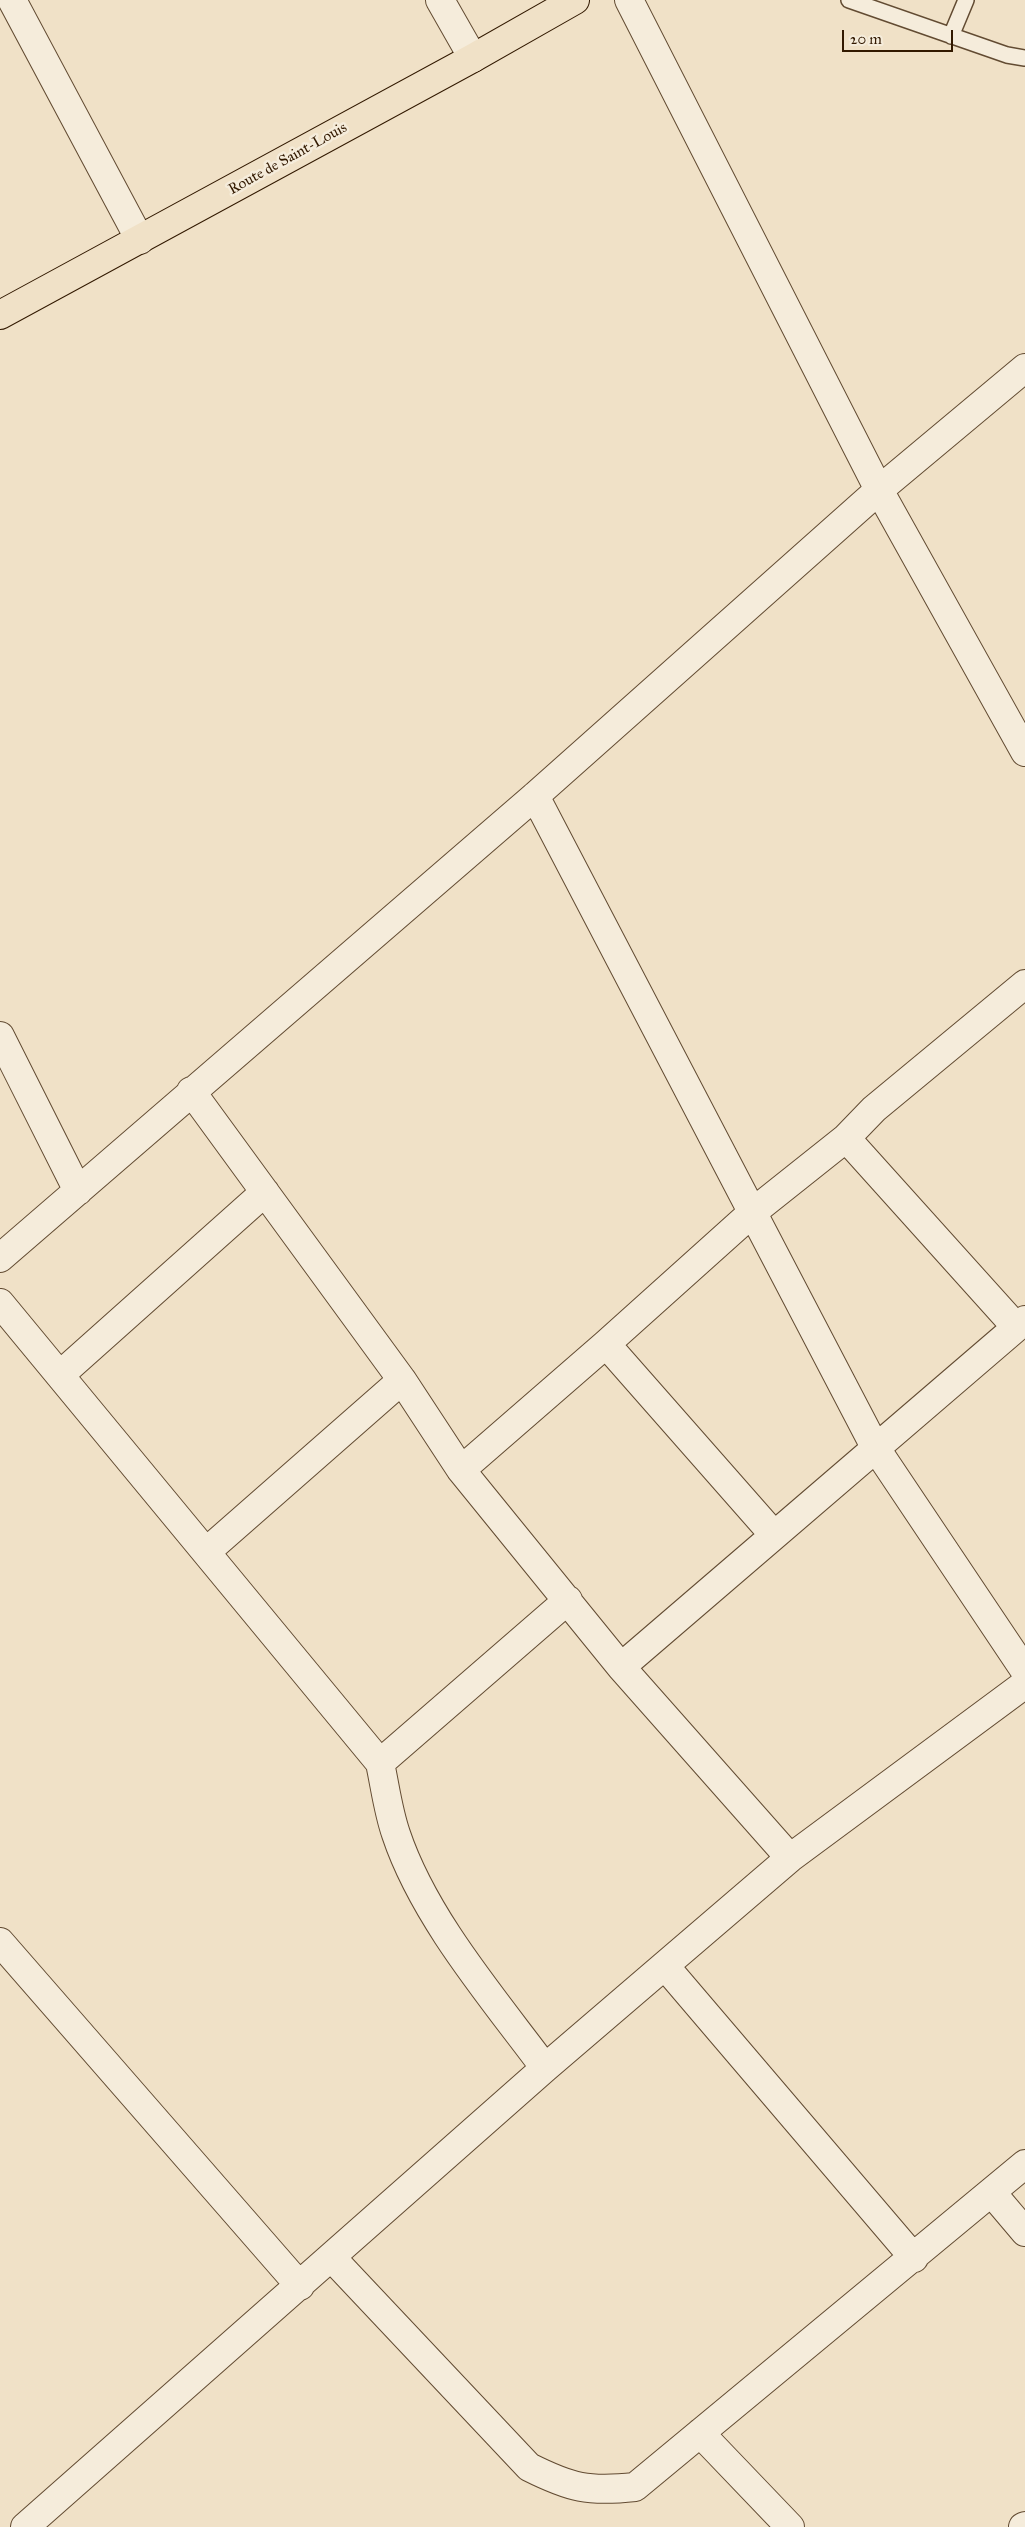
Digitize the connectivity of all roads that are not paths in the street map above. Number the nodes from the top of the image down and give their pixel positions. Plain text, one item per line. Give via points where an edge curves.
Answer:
1 (12, 0) edge
2 (440, 0) edge
3 (575, 0) edge
4 (629, 0) edge
5 (849, 0) edge
6 (966, 0) edge
7 (951, 36) junction
8 (473, 58) junction
9 (1025, 58) edge
10 (140, 240) junction
11 (0, 315) edge
12 (1025, 368) edge
13 (998, 390) junction
14 (1025, 396) edge
15 (879, 490) junction
16 (1025, 752) edge
17 (535, 796) junction
18 (1025, 984) edge
19 (0, 1036) edge
20 (192, 1091) junction
21 (846, 1138) junction
22 (78, 1191) junction
23 (265, 1192) junction
24 (753, 1212) junction
25 (0, 1258) edge
26 (0, 1303) edge
27 (1020, 1323) edge
28 (606, 1344) junction
29 (60, 1375) junction
30 (402, 1380) junction
31 (875, 1447) junction
32 (461, 1470) junction
33 (774, 1535) junction
34 (206, 1552) junction
35 (568, 1600) junction
36 (622, 1667) junction
37 (1025, 1671) edge
38 (1025, 1684) edge
39 (380, 1763) junction
40 (790, 1858) junction
41 (0, 1942) edge
42 (665, 1966) junction
43 (545, 2068) junction
44 (1025, 2164) edge
45 (992, 2193) junction
46 (1025, 2232) edge
47 (332, 2258) junction
48 (914, 2258) junction
49 (300, 2286) junction
50 (700, 2433) junction
51 (775, 2522) edge
52 (25, 2527) edge

1 - 10 street
2 - 8 street
3 - 8 highway, Route de Saint-Louis
4 - 15 street
5 - 7 lane
6 - 7 lane
7 - 9 lane
8 - 10 highway, Route de Saint-Louis
10 - 11 highway, Route de Saint-Louis
12 - 13 street
13 - 14 street
13 - 15 street
15 - 16 street
15 - 17 street
17 - 20 street
17 - 24 street
18 - 21 street via 874,1110
19 - 22 street
20 - 22 street
20 - 23 street
21 - 24 street
21 - 27 street
22 - 25 street
23 - 29 street
23 - 30 street
24 - 28 street
24 - 31 street
26 - 29 street
27 - 31 street
28 - 32 street
28 - 33 street
29 - 34 street
30 - 32 street
30 - 34 street
31 - 33 street
31 - 37 street
32 - 35 street
33 - 36 street
34 - 39 street
35 - 36 street
35 - 39 street
36 - 40 street
38 - 40 street
39 - 43 street via 396,1833 420,1888 465,1961
40 - 42 street
41 - 49 street
42 - 43 street
42 - 48 street
43 - 47 street
44 - 45 street
45 - 46 street
45 - 48 street
47 - 49 street
47 - 50 street via 529,2467 562,2484 601,2491 635,2487
48 - 50 street
49 - 52 street
50 - 51 street

